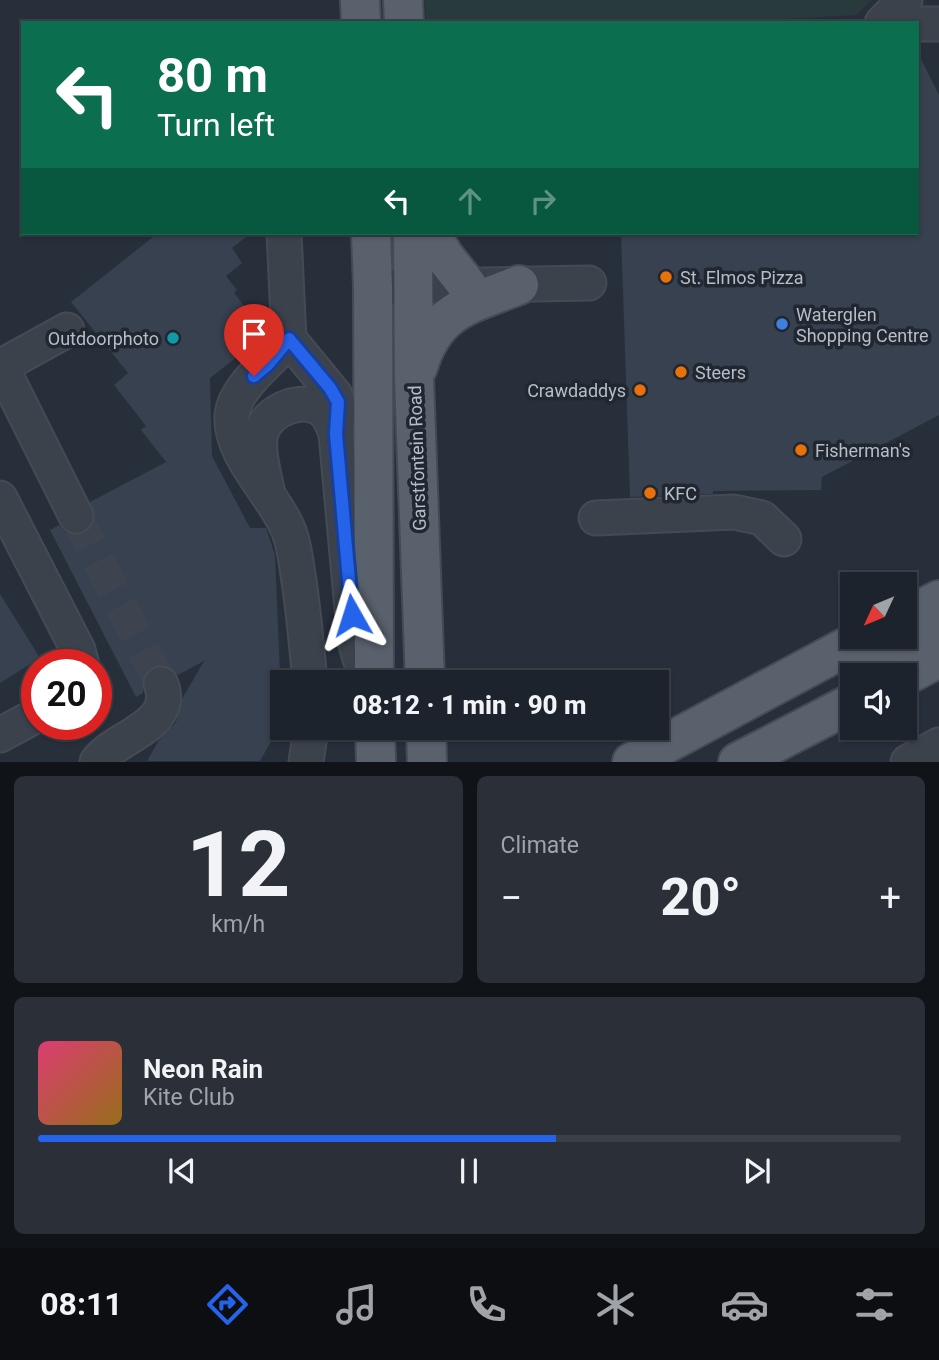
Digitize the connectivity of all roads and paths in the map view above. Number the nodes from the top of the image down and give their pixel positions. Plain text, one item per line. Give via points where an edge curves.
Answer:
1 (360, 0) edge
2 (403, 0) edge
3 (905, 0) edge
4 (936, 0) edge
5 (939, 7) edge
6 (361, 21) edge
7 (404, 21) edge
8 (884, 21) edge
9 (919, 24) edge
10 (939, 24) edge
11 (284, 235) edge
12 (371, 235) edge
13 (413, 235) edge
14 (432, 235) edge
15 (589, 283) dead end
16 (467, 285) junction
17 (519, 285) junction
18 (415, 286) junction
19 (373, 287) junction
20 (67, 330) dead end
21 (289, 339) junction
22 (1, 367) edge
23 (414, 379) junction
24 (336, 434) junction
25 (268, 495) junction
26 (0, 498) edge
27 (76, 516) tunnel mouth
28 (596, 518) dead end
29 (784, 539) dead end
30 (939, 600) edge
31 (917, 611) edge
32 (939, 631) edge
33 (917, 639) edge
34 (77, 649) edge
35 (841, 649) edge
36 (939, 658) edge
37 (309, 670) edge
38 (368, 670) edge
39 (374, 670) edge
40 (425, 670) edge
41 (917, 670) edge
42 (161, 684) tunnel mouth
43 (840, 709) edge
44 (21, 724) edge
45 (0, 735) edge
46 (309, 740) edge
47 (375, 740) edge
48 (426, 740) edge
49 (939, 745) edge
50 (97, 761) edge
51 (306, 761) edge
52 (376, 761) edge
53 (427, 761) edge
54 (632, 761) edge
55 (738, 761) edge
56 (908, 761) edge

1 - 6 main road
2 - 7 main road
3 - 8 lane
4 - 5 lane
9 - 10 lane
11 - 21 lane
12 - 19 main road
13 - 18 main road, Garstfontein Road
14 - 16 main road
15 - 17 lane
16 - 17 lane
16 - 18 lane
17 - 23 main road via 478,301 443,322 425,345
18 - 19 lane
18 - 23 main road, Garstfontein Road
19 - 39 main road
20 - 22 lane
21 - 24 lane via 335,395 339,408
21 - 25 lane via 243,387 232,415 239,447
22 - 27 lane
23 - 40 main road, Garstfontein Road
24 - 25 lane via 327,416 314,406 297,405 274,414 261,432 260,444
24 - 38 lane via 355,641
25 - 37 lane via 288,528 294,549
26 - 34 lane
28 - 29 lane via 734,512 762,518
30 - 31 main road
32 - 33 main road
35 - 54 main road
36 - 41 main road
42 - 50 lane via 164,700 156,715 135,736
43 - 55 main road
44 - 45 lane
46 - 51 lane
47 - 52 main road
48 - 53 main road
49 - 56 lane

